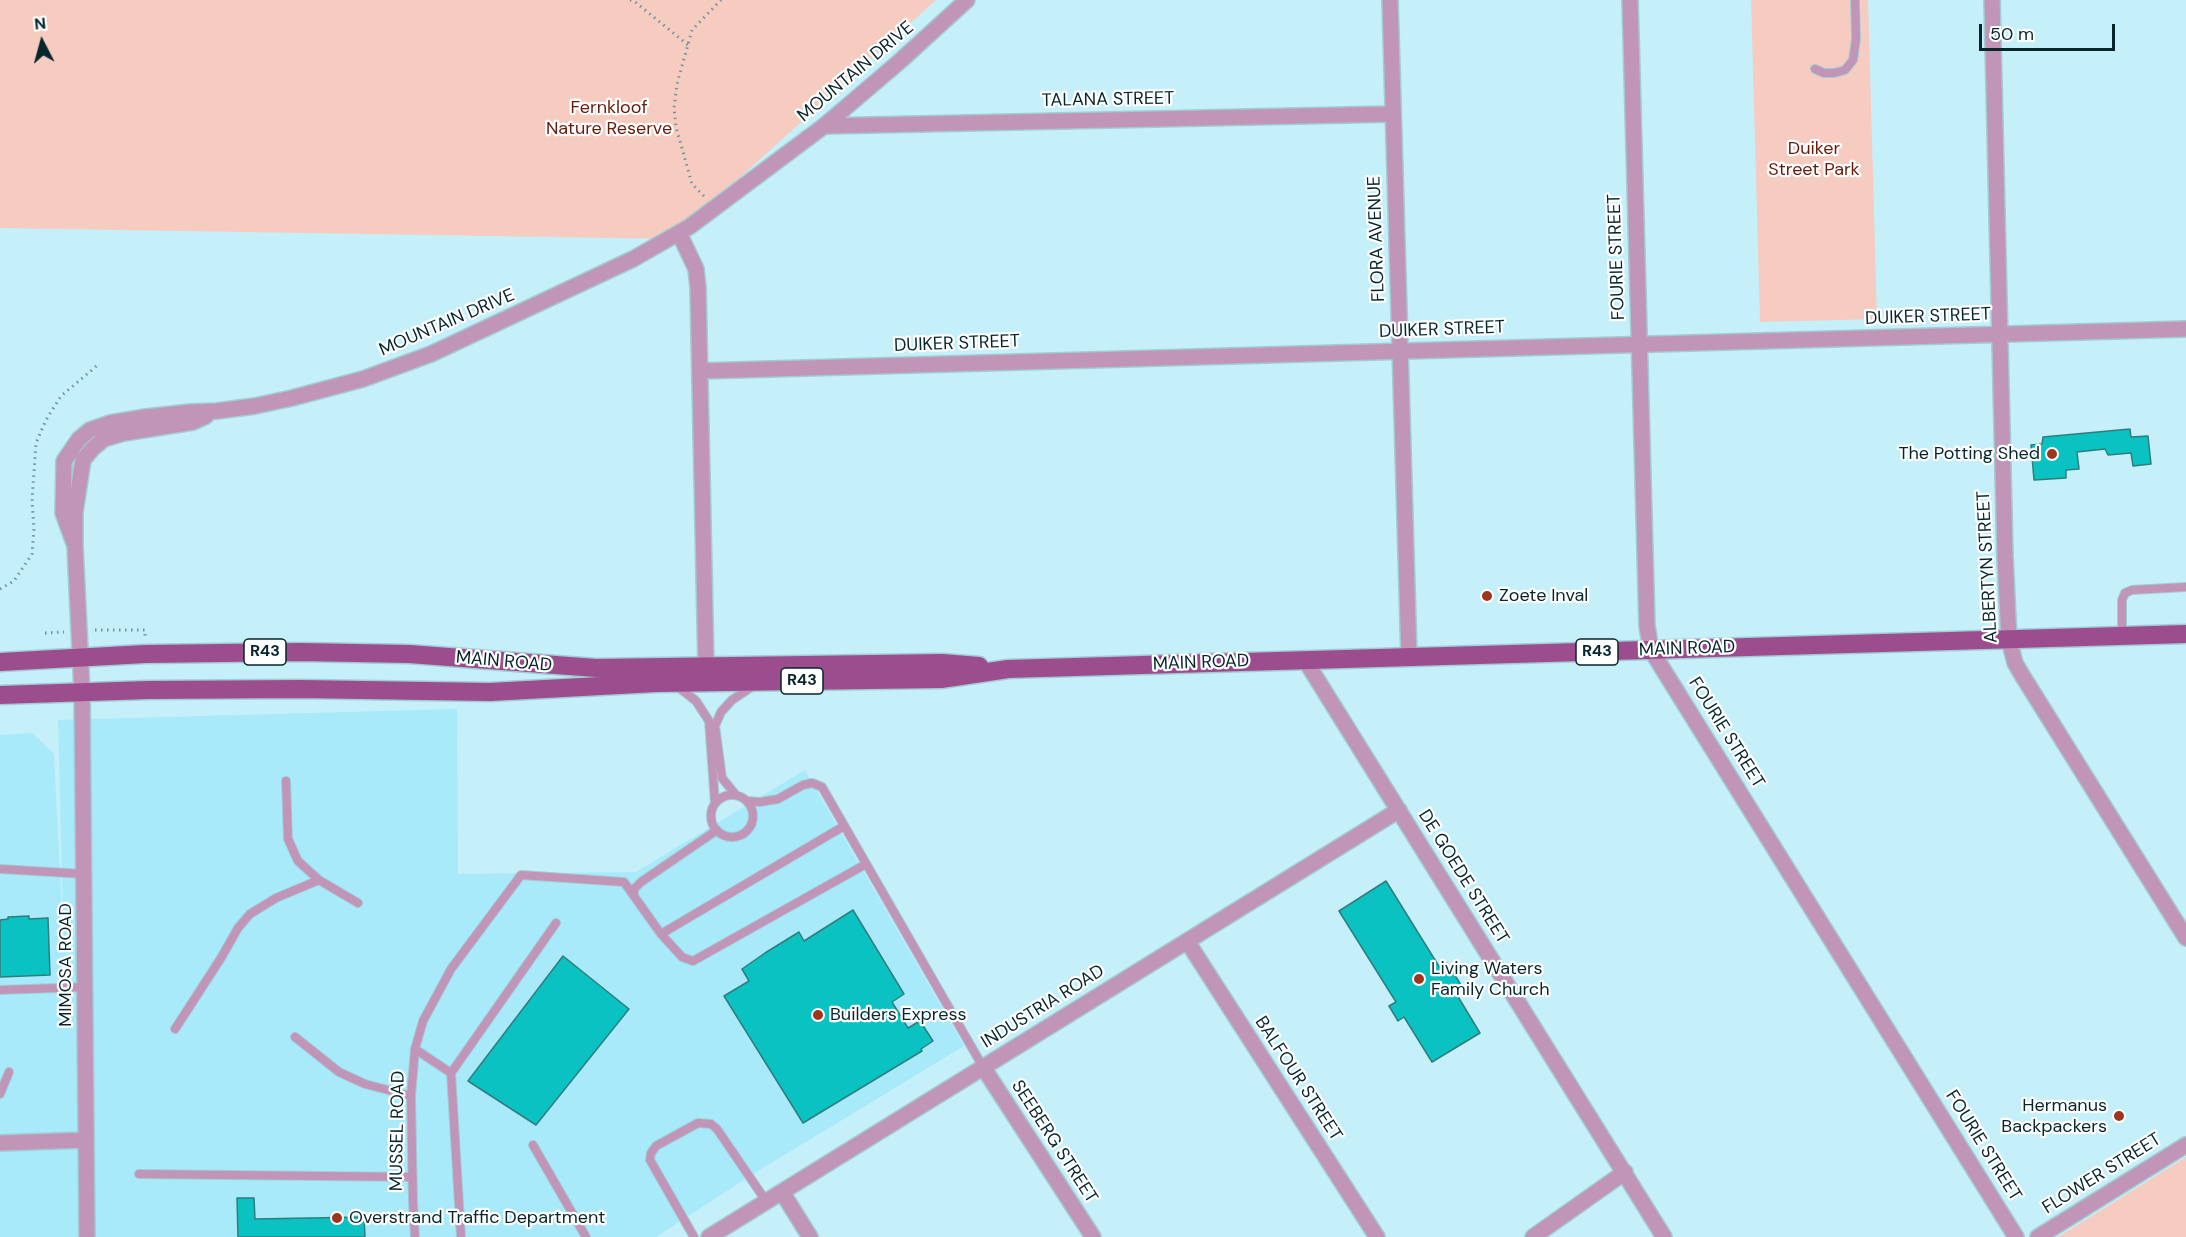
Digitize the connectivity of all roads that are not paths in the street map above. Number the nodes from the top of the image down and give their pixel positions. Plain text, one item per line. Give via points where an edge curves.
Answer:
1 (967, 0) edge
2 (1390, 0) edge
3 (1630, 0) edge
4 (1855, 0) edge
5 (1992, 0) edge
6 (1815, 69) dead end
7 (1393, 114) junction
8 (824, 126) junction
9 (679, 233) junction
10 (2186, 329) edge
11 (2000, 334) junction
12 (1639, 344) junction
13 (1400, 351) junction
14 (700, 371) junction
15 (2186, 587) edge
16 (2186, 634) edge
17 (2122, 636) junction
18 (2009, 640) junction
19 (1651, 650) junction
20 (81, 656) junction
21 (1409, 657) junction
22 (1305, 660) junction
23 (0, 662) edge
24 (706, 667) junction
25 (1008, 669) junction
26 (772, 681) junction
27 (671, 683) junction
28 (82, 692) junction
29 (0, 695) edge
30 (286, 781) dead end
31 (735, 794) junction
32 (748, 801) junction
33 (715, 803) junction
34 (1399, 810) junction
35 (844, 826) junction
36 (717, 830) junction
37 (866, 864) junction
38 (0, 869) edge
39 (85, 874) junction
40 (319, 880) junction
41 (634, 893) junction
42 (358, 903) dead end
43 (556, 923) dead end
44 (661, 934) junction
45 (2186, 938) edge
46 (1187, 941) junction
47 (86, 987) junction
48 (0, 990) edge
49 (175, 1029) dead end
50 (295, 1037) dead end
51 (415, 1049) junction
52 (983, 1067) junction
53 (9, 1072) dead end
54 (451, 1073) junction
55 (0, 1094) edge
56 (411, 1096) junction
57 (86, 1140) junction
58 (0, 1143) edge
59 (533, 1144) dead end
60 (2186, 1145) edge
61 (1625, 1172) junction
62 (139, 1174) dead end
63 (412, 1177) junction
64 (782, 1192) junction
65 (766, 1201) junction
66 (87, 1237) edge
67 (415, 1237) edge
68 (461, 1237) edge
69 (586, 1237) edge
70 (694, 1237) edge
71 (708, 1237) edge
72 (810, 1237) edge
73 (1093, 1237) edge
74 (1377, 1237) edge
75 (1533, 1237) edge
76 (1664, 1237) edge
77 (2016, 1237) edge
78 (2038, 1237) edge

1 - 8 street, MOUNTAIN DRIVE
2 - 7 street, FLORA AVENUE
3 - 12 street, FOURIE STREET
4 - 6 lane via 1853,60 1845,70 1834,73
5 - 11 street, ALBERTYN STREET
7 - 8 street, TALANA STREET
7 - 13 street, FLORA AVENUE
8 - 9 street, MOUNTAIN DRIVE
9 - 14 street via 696,269
9 - 20 street, MOUNTAIN DRIVE via 480,332 398,367 292,398 110,423 90,430 64,460 63,475 63,513 75,546
10 - 11 street, DUIKER STREET
11 - 12 street, DUIKER STREET
11 - 18 street, ALBERTYN STREET
12 - 13 street, DUIKER STREET
12 - 19 street, FOURIE STREET via 1647,626
13 - 14 street, DUIKER STREET
13 - 21 street, FLORA AVENUE
14 - 24 street
15 - 17 lane via 2125,593
16 - 17 main road, MAIN ROAD / R43
17 - 18 main road, MAIN ROAD / R43
18 - 19 main road, MAIN ROAD / R43
18 - 45 street, ALBERTYN STREET via 2018,669
19 - 21 main road, MAIN ROAD / R43
19 - 77 street, FOURIE STREET
20 - 23 main road, MAIN ROAD / R43
20 - 24 main road, MAIN ROAD / R43 via 385,653 575,668
20 - 28 street, MOUNTAIN DRIVE
21 - 22 main road, MAIN ROAD / R43
22 - 25 main road, MAIN ROAD / R43
22 - 34 street, DE GOEDE STREET
24 - 25 main road, MAIN ROAD / R43 via 942,663
25 - 26 main road, MAIN ROAD / R43 via 941,679
26 - 27 main road, MAIN ROAD / R43
26 - 31 lane via 743,691 721,712 716,726 722,778
27 - 28 main road, MAIN ROAD / R43 via 490,692 300,688
27 - 33 lane via 696,701 708,717
28 - 29 main road, MAIN ROAD / R43
28 - 39 street, MIMOSA ROAD
30 - 40 lane via 288,839 298,861
31 - 32 lane
31 - 33 lane
32 - 35 lane via 778,799 812,783 822,787
32 - 36 lane via 754,814 749,829 730,837
33 - 36 lane via 711,817
34 - 46 street, INDUSTRIA ROAD
34 - 61 street, DE GOEDE STREET
35 - 37 lane
35 - 44 lane
36 - 41 lane via 641,882
37 - 44 lane via 693,961 682,957
37 - 52 lane
38 - 39 lane
39 - 47 street, MIMOSA ROAD
40 - 42 lane
40 - 49 lane via 250,914
41 - 44 lane
41 - 51 lane, MUSSEL ROAD via 624,882 520,875 451,969 423,1021
43 - 54 lane
46 - 52 street, INDUSTRIA ROAD
46 - 74 street, BALFOUR STREET
47 - 48 lane
47 - 57 street, MIMOSA ROAD
50 - 56 lane via 339,1071 365,1084
51 - 54 lane
51 - 56 lane, MUSSEL ROAD
52 - 64 street, INDUSTRIA ROAD
52 - 73 street, SEEBERG STREET
53 - 55 lane
54 - 68 lane
56 - 63 lane, MUSSEL ROAD
57 - 58 street
57 - 66 street, MIMOSA ROAD
59 - 69 lane
60 - 78 street, FLOWER STREET
61 - 75 street
61 - 76 street, DE GOEDE STREET
62 - 63 lane
63 - 67 lane, MUSSEL ROAD
64 - 65 street, INDUSTRIA ROAD
64 - 72 street
65 - 70 lane via 717,1129 698,1123 656,1146 650,1160
65 - 71 street, INDUSTRIA ROAD

